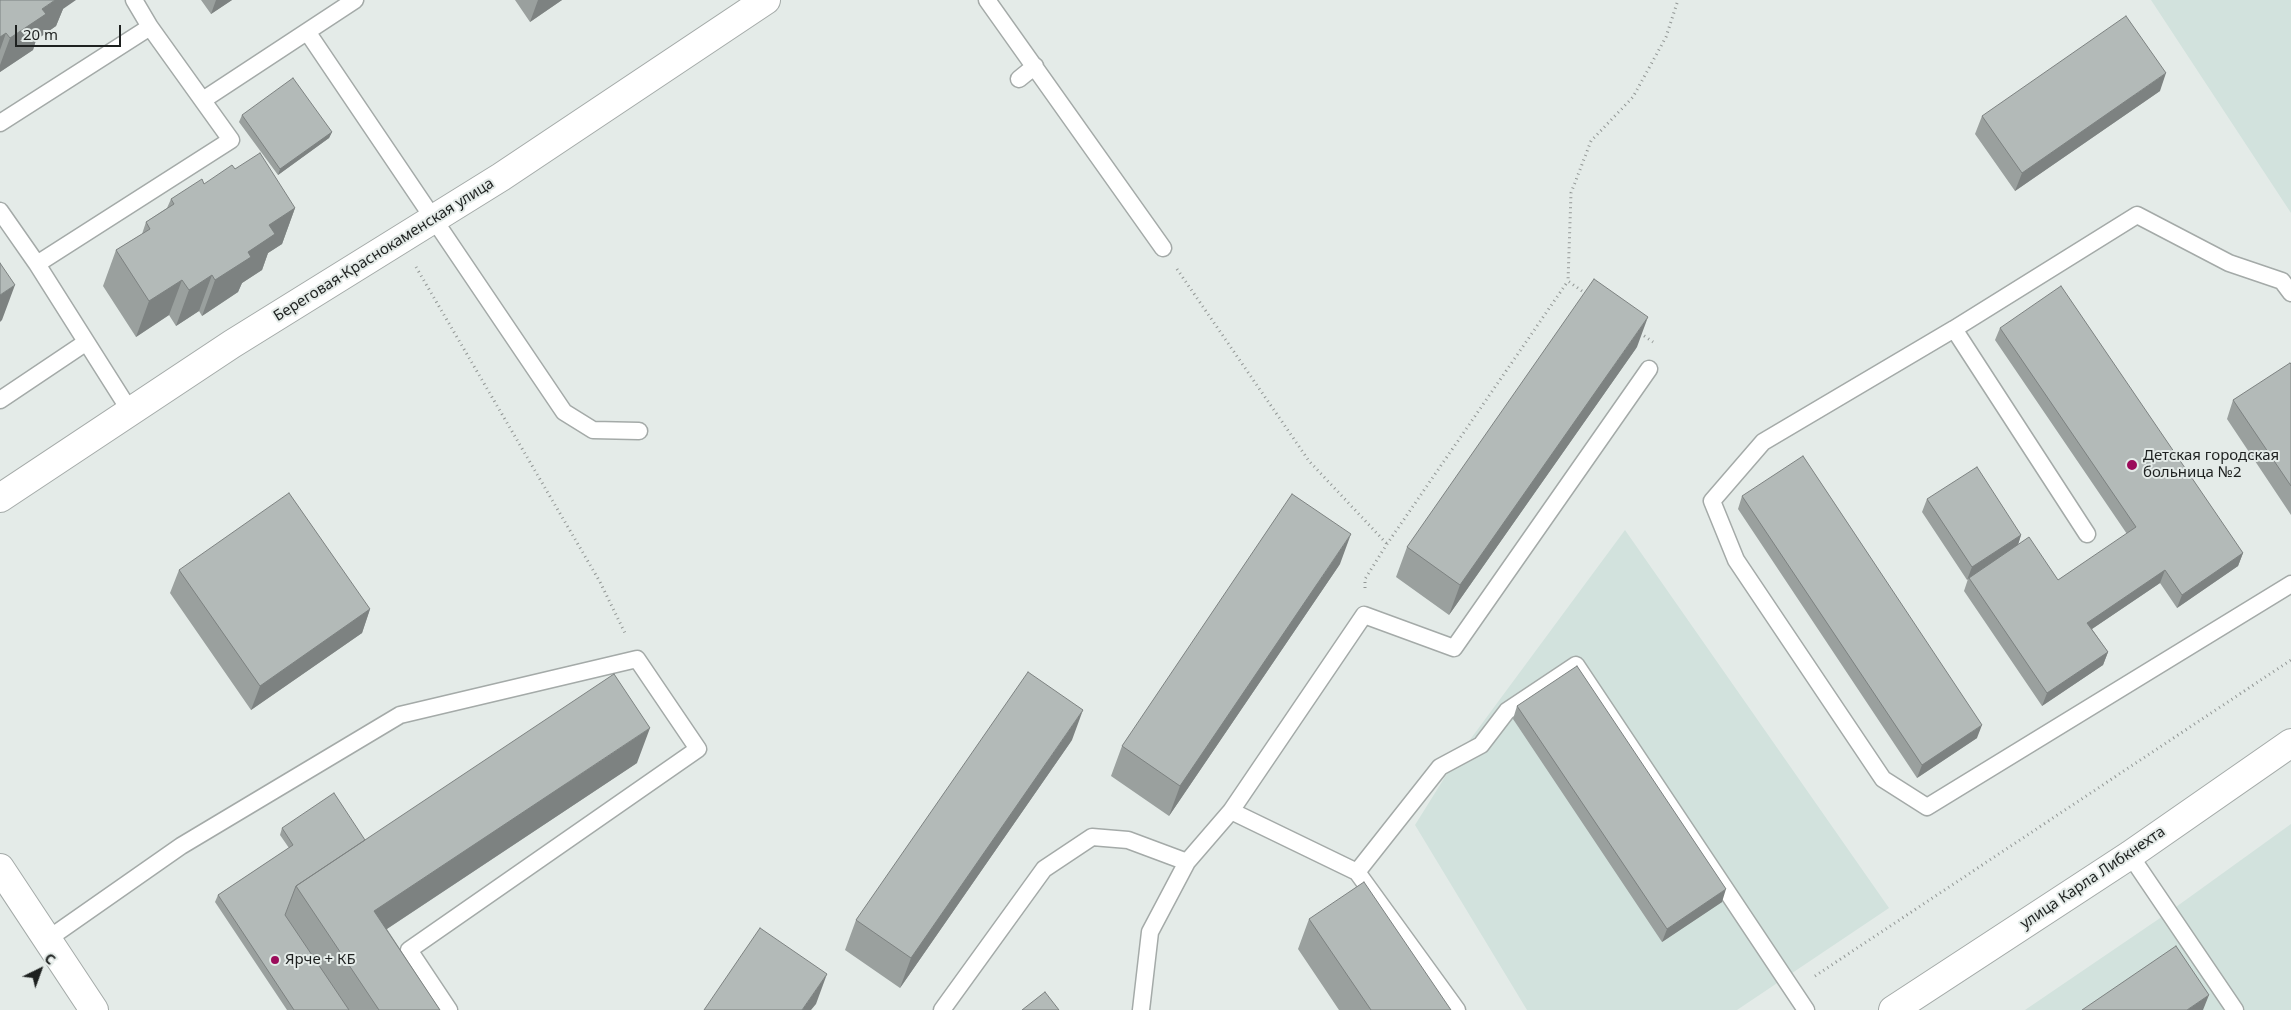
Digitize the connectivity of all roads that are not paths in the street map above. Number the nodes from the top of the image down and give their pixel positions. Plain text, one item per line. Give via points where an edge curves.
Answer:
1 (134, 0) edge
2 (354, 0) edge
3 (766, 0) edge
4 (987, 0) edge
5 (150, 27) junction
6 (308, 32) junction
7 (1035, 66) junction
8 (1019, 79) dead end
9 (203, 100) junction
10 (0, 123) edge
11 (0, 211) edge
12 (433, 220) junction
13 (1163, 248) road end
14 (36, 264) junction
15 (2291, 293) edge
16 (1954, 329) junction
17 (85, 343) junction
18 (1649, 368) road end
19 (0, 400) edge
20 (130, 411) junction
21 (639, 431) dead end
22 (2, 493) edge
23 (2087, 534) dead end
24 (2291, 584) edge
25 (2291, 743) edge
26 (1231, 811) junction
27 (2130, 855) junction
28 (1187, 862) junction
29 (0, 868) edge
30 (1357, 872) junction
31 (48, 939) junction
32 (94, 1010) edge
33 (448, 1010) edge
34 (942, 1010) edge
35 (1141, 1010) edge
36 (1457, 1010) edge
37 (1806, 1010) edge
38 (1893, 1010) edge
39 (2235, 1010) edge

1 - 5 lane
2 - 6 lane
3 - 12 street, Береговая-Краснокаменская улица
4 - 7 lane
5 - 9 lane
5 - 10 lane
6 - 9 lane
6 - 12 lane
7 - 8 lane
7 - 13 lane
9 - 14 lane via 231,140
11 - 14 lane
12 - 20 street, Береговая-Краснокаменская улица
12 - 21 lane via 564,412 593,430
14 - 17 lane
15 - 16 lane via 2282,281 2229,263 2137,215
16 - 23 lane
16 - 24 lane via 1762,442 1712,501 1736,560 1883,779 1926,807
17 - 19 lane
17 - 20 lane
18 - 26 lane via 1454,648 1364,615
20 - 22 street, Береговая-Краснокаменская улица
25 - 27 street, улица Карла Либкнехта
26 - 28 lane
26 - 30 lane
27 - 38 street, улица Карла Либкнехта
27 - 39 lane
28 - 34 lane via 1128,840 1092,837 1044,869
28 - 35 lane via 1150,932
29 - 31 street
30 - 36 lane
30 - 37 lane via 1440,767 1481,745 1507,711 1576,665
31 - 32 street
31 - 33 lane via 181,846 400,715 637,659 698,749 409,950

